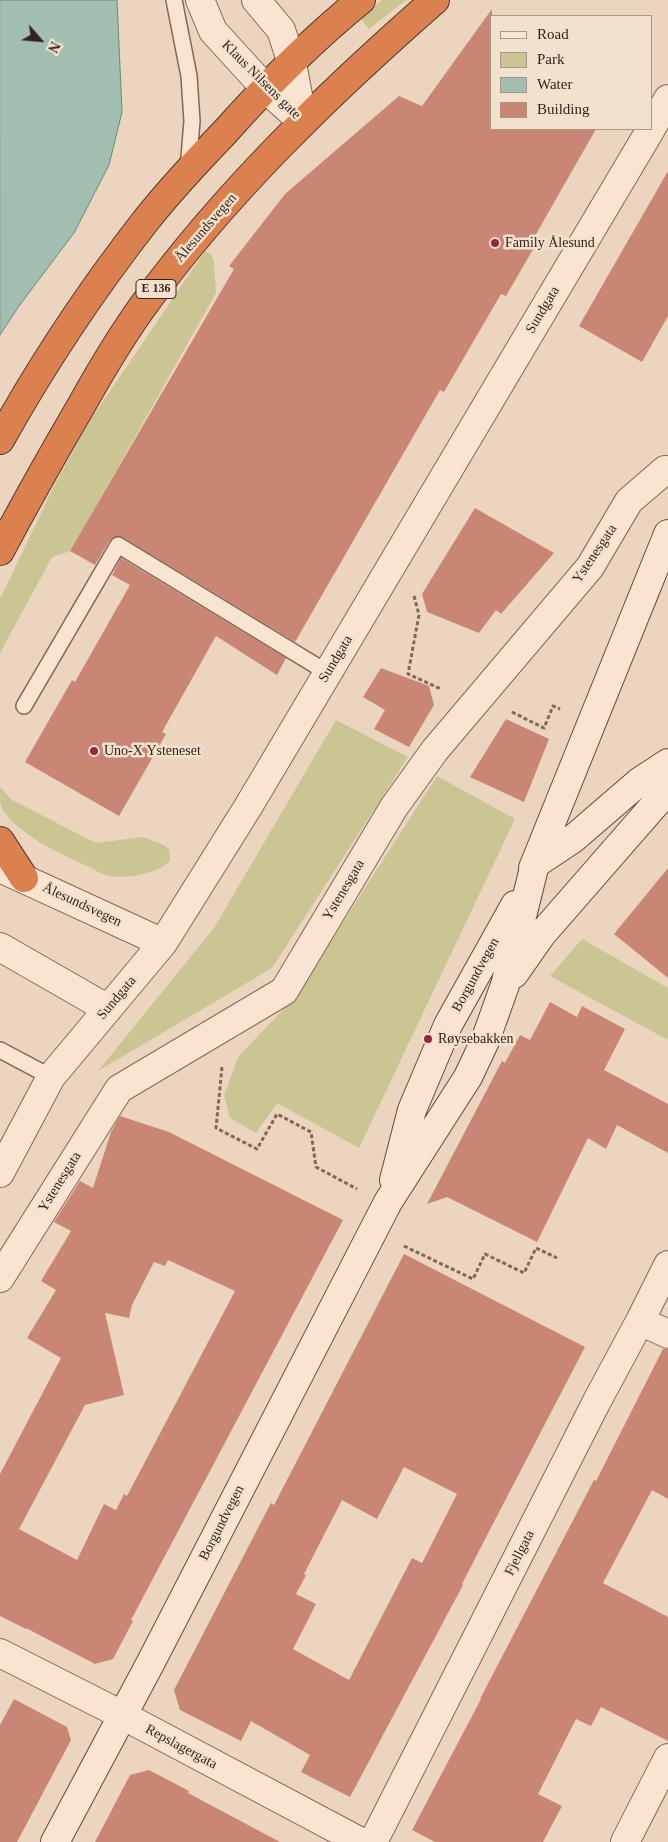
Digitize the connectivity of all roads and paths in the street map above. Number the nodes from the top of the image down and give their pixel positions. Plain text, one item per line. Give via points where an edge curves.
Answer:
1 (174, 0) edge
2 (200, 0) edge
3 (256, 0) edge
4 (361, 0) edge
5 (435, 0) edge
6 (292, 63) junction
7 (265, 88) junction
8 (668, 99) edge
9 (303, 122) junction
10 (653, 125) edge
11 (650, 130) edge
12 (187, 172) junction
13 (0, 440) edge
14 (668, 471) edge
15 (668, 534) edge
16 (0, 551) edge
17 (419, 615) dead end
18 (328, 673) junction
19 (448, 692) dead end
20 (24, 706) dead end
21 (553, 706) dead end
22 (509, 711) dead end
23 (668, 763) edge
24 (668, 788) edge
25 (0, 841) edge
26 (535, 864) junction
27 (12, 873) edge
28 (163, 943) junction
29 (0, 947) edge
30 (506, 985) junction
31 (108, 1009) junction
32 (226, 1024) junction
33 (0, 1050) edge
34 (50, 1077) junction
35 (0, 1173) edge
36 (388, 1204) junction
37 (557, 1258) dead end
38 (668, 1264) edge
39 (448, 1266) dead end
40 (0, 1278) edge
41 (640, 1322) junction
42 (668, 1334) edge
43 (0, 1653) edge
44 (122, 1715) junction
45 (668, 1758) edge
46 (54, 1842) edge
47 (361, 1842) edge
48 (372, 1842) edge
49 (625, 1842) edge

1 - 12 lane via 189,76 192,121
2 - 7 street, Klaus Nilsens gate via 213,31
3 - 6 street, Klaus Nilsens gate via 281,30
4 - 6 highway
5 - 9 highway, Ålesundsvegen / E 136
6 - 7 highway
6 - 9 street, Klaus Nilsens gate
7 - 9 street, Klaus Nilsens gate
7 - 12 highway
8 - 10 street, Sundgata
9 - 16 highway, Ålesundsvegen / E 136 via 227,202 142,307 38,479
11 - 18 street, Sundgata
12 - 13 highway via 147,218 80,310
14 - 32 street, Ystenesgata via 665,470 629,500 590,567 435,750 394,807 284,991
15 - 26 street, Borgundvegen
17 - 19 path via 408,674
18 - 20 lane via 118,545
18 - 28 street, Sundgata
21 - 22 path via 544,728
23 - 26 street via 639,782 574,838
24 - 30 street, Borgundvegen via 542,934
25 - 27 highway
26 - 30 street, Borgundvegen
26 - 36 street, Borgundvegen via 445,1033 412,1110
27 - 28 street, Ålesundsvegen
28 - 31 street, Sundgata
29 - 31 street
30 - 36 street, Borgundvegen via 468,1077
31 - 34 street, Sundgata
32 - 36 path via 216,1128 257,1149 277,1114 312,1132 316,1166
32 - 40 street, Ystenesgata via 119,1089
33 - 34 lane
34 - 35 street, Sundgata
36 - 44 street, Borgundvegen
37 - 39 path via 536,1248 524,1273 485,1254 473,1279
38 - 41 street, Fjellgata
41 - 42 street
41 - 48 street, Fjellgata
43 - 44 street, Repslagergata
44 - 46 street, Borgundvegen
44 - 47 street, Repslagergata
45 - 49 street

